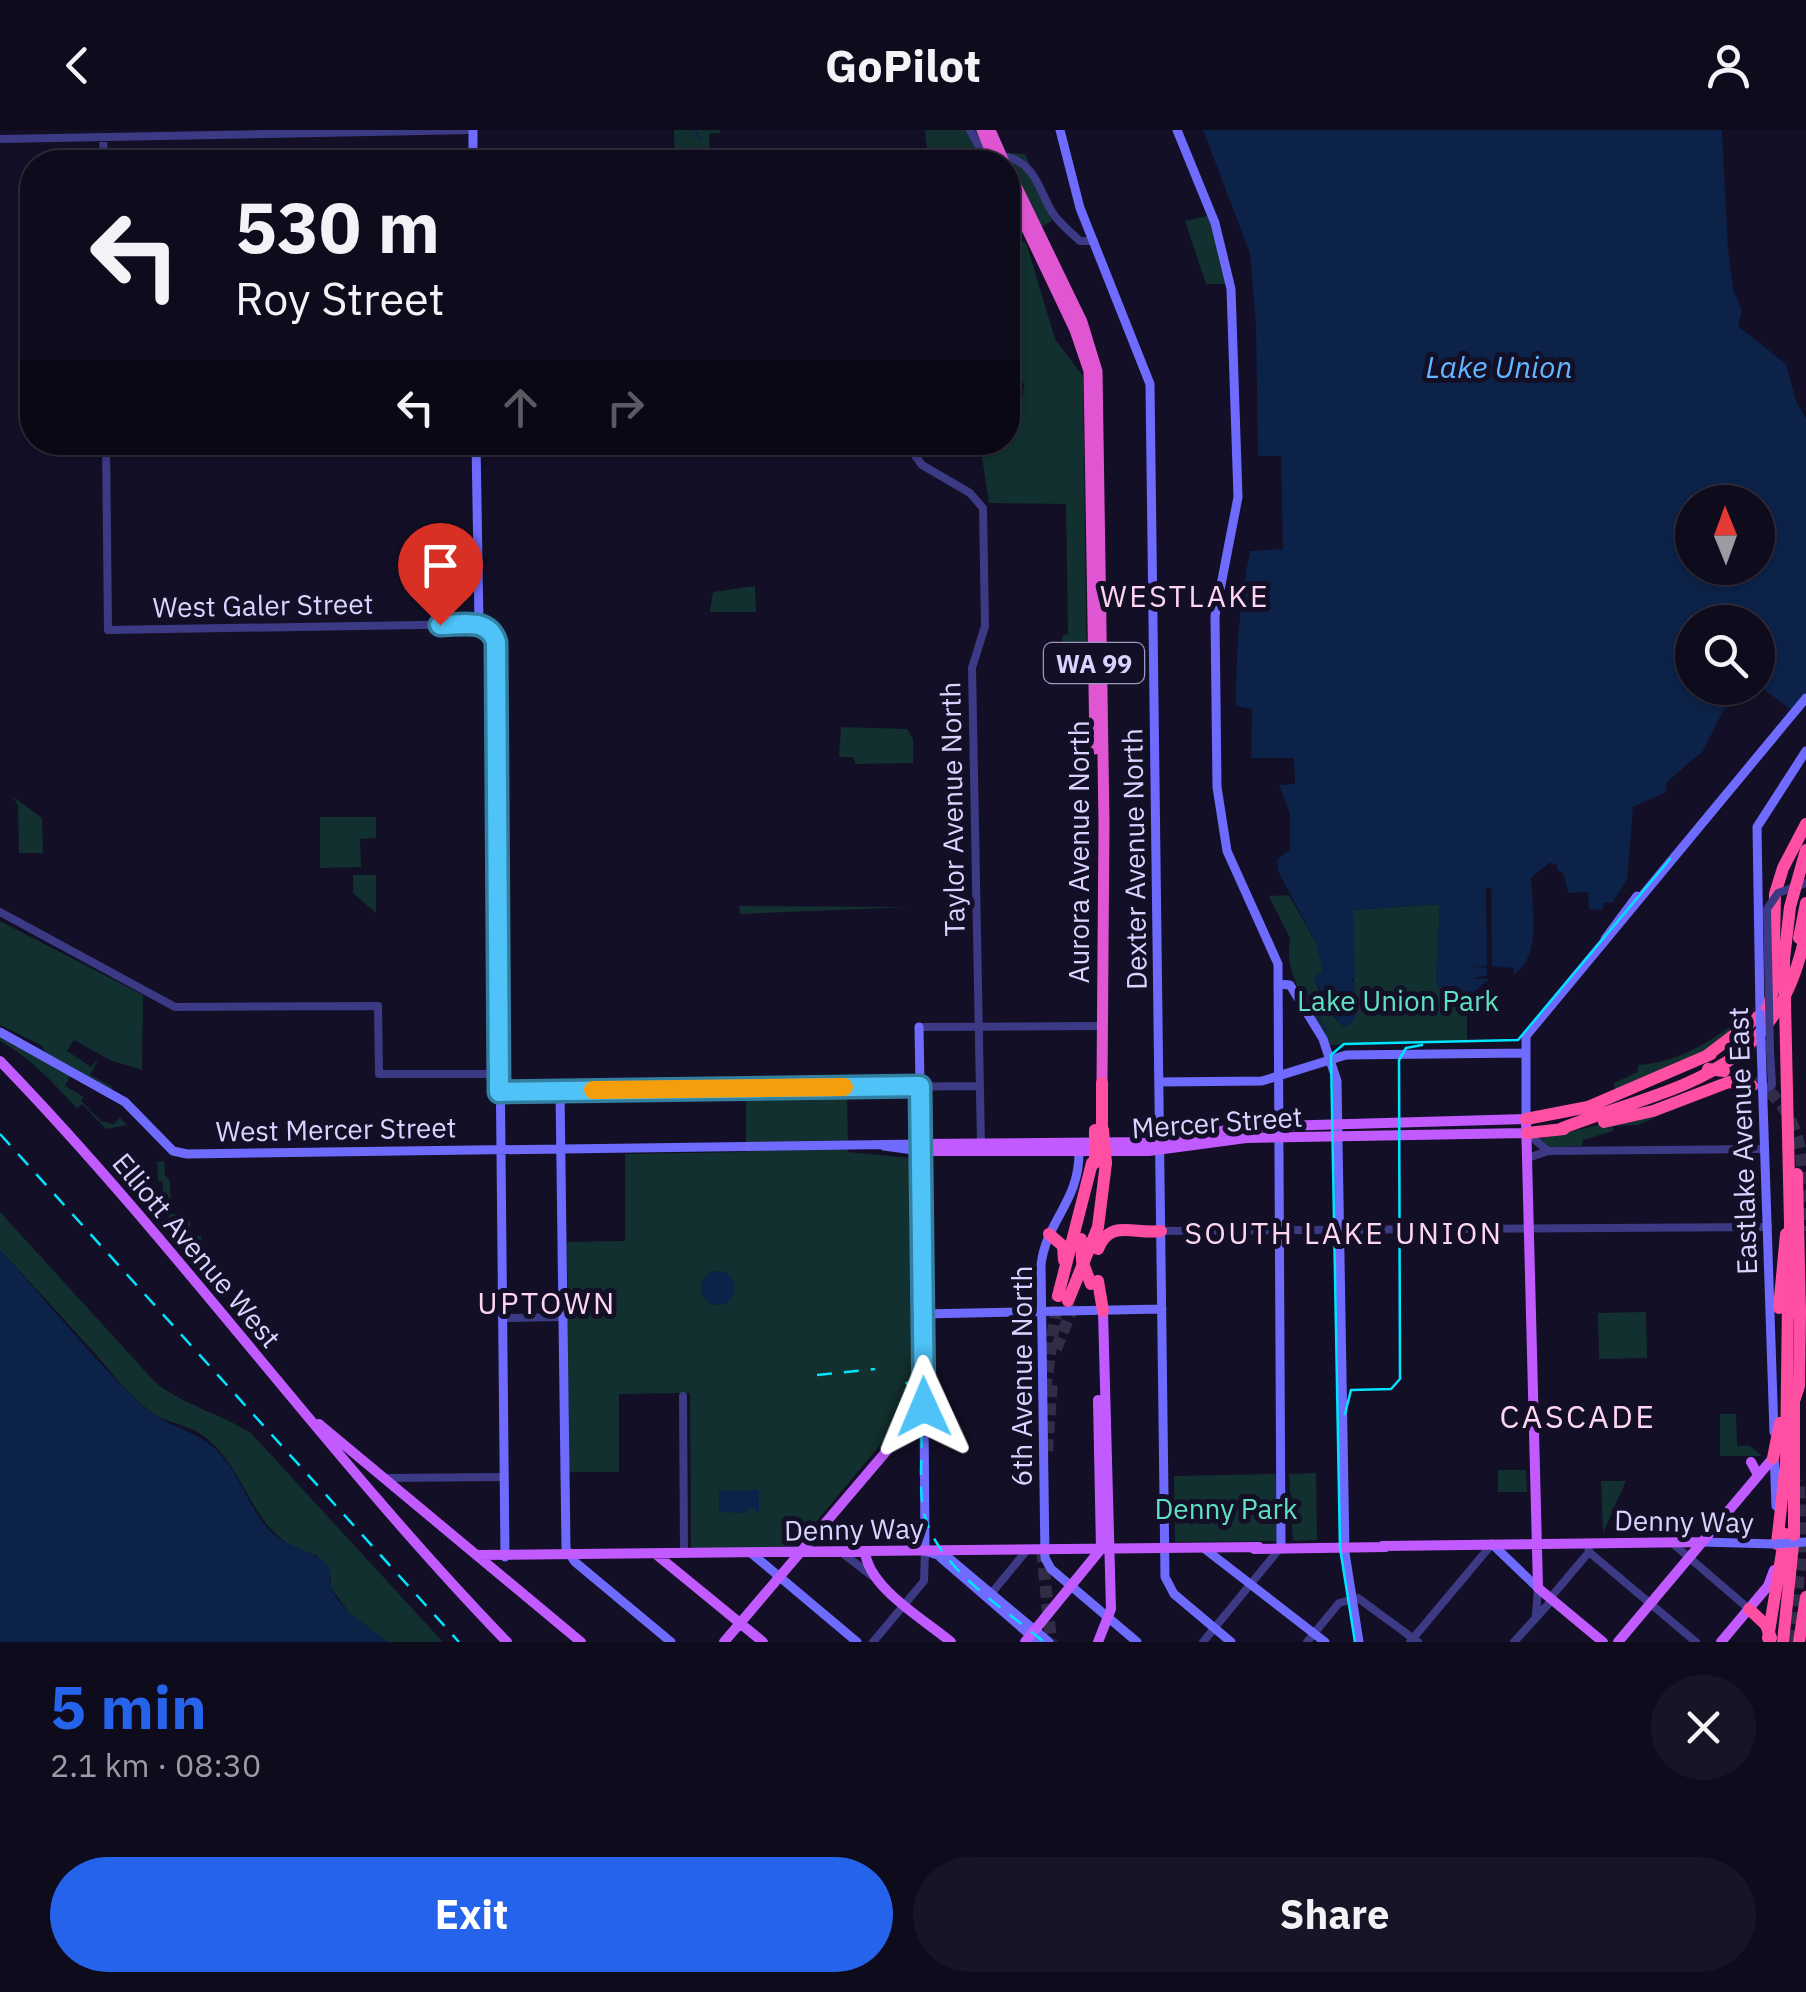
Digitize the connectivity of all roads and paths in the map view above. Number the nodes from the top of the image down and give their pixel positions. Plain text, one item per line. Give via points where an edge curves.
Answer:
1 (473, 130) edge
2 (1060, 130) edge
3 (1177, 130) edge
4 (350, 131) edge
5 (282, 132) edge
6 (42, 134) edge
7 (103, 137) junction
8 (0, 139) edge
9 (104, 150) edge
10 (1020, 168) edge
11 (1020, 191) edge
12 (1020, 213) edge
13 (1094, 241) junction
14 (106, 455) edge
15 (476, 455) edge
16 (914, 455) edge
17 (480, 624) junction
18 (1806, 698) edge
19 (1806, 751) edge
20 (1805, 832) edge
21 (1806, 850) edge
22 (1806, 869) edge
23 (1806, 883) edge
24 (1806, 903) edge
25 (0, 912) edge
26 (1806, 932) edge
27 (1791, 978) junction
28 (1278, 987) junction
29 (1758, 1020) junction
30 (1096, 1026) junction
31 (979, 1027) junction
32 (919, 1028) joint
33 (0, 1032) edge
34 (1766, 1046) junction
35 (1524, 1053) junction
36 (1331, 1057) junction
37 (0, 1062) edge
38 (1705, 1068) junction
39 (498, 1074) junction
40 (1280, 1078) junction
41 (1159, 1082) junction
42 (1098, 1084) junction
43 (920, 1086) junction
44 (980, 1086) junction
45 (1756, 1086) junction
46 (560, 1090) junction
47 (499, 1092) junction
48 (1527, 1126) junction
49 (1100, 1129) junction
50 (1560, 1129) junction
51 (1338, 1131) junction
52 (1280, 1132) junction
53 (1009, 1144) junction
54 (1159, 1146) junction
55 (921, 1147) junction
56 (560, 1149) junction
57 (981, 1149) junction
58 (1764, 1149) junction
59 (500, 1150) junction
60 (1548, 1151) junction
61 (1079, 1152) junction
62 (1528, 1158) junction
63 (1099, 1163) junction
64 (1798, 1174) dead end
65 (1790, 1206) junction
66 (1768, 1226) junction
67 (1340, 1228) junction
68 (1530, 1228) junction
69 (1281, 1229) junction
70 (1802, 1229) edge
71 (1161, 1232) junction
72 (1049, 1234) junction
73 (1799, 1269) edge
74 (1063, 1274) junction
75 (1067, 1300) junction
76 (1162, 1309) junction
77 (1041, 1311) junction
78 (1100, 1311) junction
79 (922, 1314) junction
80 (561, 1317) junction
81 (502, 1318) junction
82 (683, 1396) dead end
83 (1794, 1401) junction
84 (924, 1407) junction
85 (310, 1417) junction
86 (1792, 1431) junction
87 (352, 1451) junction
88 (1773, 1458) junction
89 (1751, 1462) dead end
90 (354, 1472) junction
91 (1799, 1474) dead end
92 (1758, 1475) junction
93 (504, 1476) junction
94 (384, 1478) junction
95 (1670, 1542) junction
96 (1701, 1542) junction
97 (1806, 1542) edge
98 (1492, 1544) junction
99 (1537, 1544) junction
100 (1772, 1544) junction
101 (1344, 1546) junction
102 (1259, 1547) junction
103 (1281, 1547) junction
104 (1589, 1547) junction
105 (1165, 1548) junction
106 (1203, 1548) junction
107 (1045, 1549) junction
108 (1106, 1549) junction
109 (1027, 1550) junction
110 (925, 1551) junction
111 (800, 1552) junction
112 (841, 1552) junction
113 (864, 1552) junction
114 (750, 1553) junction
115 (684, 1554) junction
116 (476, 1555) junction
117 (658, 1555) junction
118 (1223, 1555) junction
119 (570, 1557) junction
120 (1689, 1557) junction
121 (506, 1558) junction
122 (779, 1577) junction
123 (506, 1579) junction
124 (880, 1582) junction
125 (1253, 1582) junction
126 (698, 1586) junction
127 (1072, 1586) junction
128 (989, 1596) junction
129 (1548, 1596) junction
130 (1806, 1597) edge
131 (1352, 1599) junction
132 (905, 1604) junction
133 (1650, 1604) junction
134 (1749, 1609) junction
135 (1536, 1615) junction
136 (1110, 1618) junction
137 (740, 1622) junction
138 (1214, 1628) junction
139 (1314, 1633) junction
140 (1032, 1637) edge
141 (1772, 1638) edge
142 (1413, 1641) edge
143 (507, 1642) edge
144 (580, 1642) edge
145 (671, 1642) edge
146 (724, 1642) edge
147 (763, 1642) edge
148 (857, 1642) edge
149 (874, 1642) edge
150 (951, 1642) edge
151 (1048, 1642) edge
152 (1098, 1642) edge
153 (1137, 1642) edge
154 (1203, 1642) edge
155 (1232, 1642) edge
156 (1306, 1642) edge
157 (1325, 1642) edge
158 (1359, 1642) edge
159 (1514, 1642) edge
160 (1604, 1642) edge
161 (1618, 1642) edge
162 (1696, 1642) edge
163 (1721, 1642) edge
164 (1799, 1642) edge

1 - 4 street
2 - 13 main road, Dexter Avenue North
3 - 28 main road via 1215,223 1232,289 1238,497 1215,616 1219,819 1230,859 1274,949
4 - 5 street
5 - 7 street
6 - 7 street
6 - 8 street
7 - 9 street
10 - 13 street via 1033,173 1066,229 1080,241
11 - 42 highway, Aurora Avenue North / WA 99 via 1082,322 1098,382
12 - 30 highway, Aurora Avenue North / WA 99 via 1075,330 1090,382
13 - 41 main road, Dexter Avenue North via 1147,369 1153,412
14 - 17 street, West Galer Street via 108,630
15 - 17 main road
16 - 31 street, Taylor Avenue North via 975,496 984,510 985,626 972,668
17 - 39 main road via 493,633 496,647
18 - 35 main road via 1526,1036
19 - 29 main road, Eastlake Avenue East via 1757,827
20 - 29 highway via 1779,908 1776,996
20 - 38 highway via 1774,894 1767,1010
21 - 65 highway, bridge via 1784,959
22 - 27 highway via 1790,928
23 - 34 street, bridge via 1780,892 1768,910
24 - 27 highway
25 - 39 street via 175,1007 378,1006 379,1074
26 - 27 highway
27 - 38 highway via 1752,1041
27 - 73 highway, bridge
28 - 36 main road via 1296,991
28 - 40 main road
29 - 34 main road, Eastlake Avenue East, bridge
29 - 38 highway
29 - 38 highway
30 - 31 street
30 - 42 highway, Aurora Avenue North / WA 99
31 - 32 street
31 - 44 street, Taylor Avenue North
32 - 43 main road
33 - 59 main road, West Mercer Street via 133,1108 173,1151
34 - 45 main road, Eastlake Avenue East
35 - 36 main road
35 - 48 main road
36 - 40 main road
36 - 51 main road
37 - 85 main road, Elliott Avenue West via 134,1206
38 - 45 highway, bridge
38 - 48 highway
38 - 50 highway
39 - 47 main road
40 - 41 main road
40 - 52 main road
41 - 54 main road, Dexter Avenue North
42 - 49 highway, Aurora Avenue North / WA 99
43 - 44 street
43 - 46 street
43 - 55 main road
44 - 57 street, Taylor Avenue North
45 - 50 highway via 1729,1082 1648,1112
45 - 58 main road, Eastlake Avenue East
46 - 47 main road
46 - 56 main road
47 - 59 main road
48 - 50 highway
48 - 51 main road, Mercer Street
48 - 60 street
48 - 62 main road
49 - 63 highway, Aurora Avenue North, bridge
49 - 63 highway, Aurora Avenue North / WA 99, bridge
51 - 52 main road, Mercer Street
51 - 67 main road
52 - 54 main road, Mercer Street
52 - 69 main road
53 - 54 main road, Mercer Street
53 - 57 main road, Mercer Street
53 - 61 main road
54 - 61 main road, Mercer Street
54 - 71 main road, Dexter Avenue North
55 - 56 main road, Mercer Street
55 - 57 main road, Mercer Street
55 - 79 main road
56 - 59 main road, Mercer Street
56 - 80 main road
57 - 61 main road, Mercer Street
58 - 60 street
58 - 66 main road, Eastlake Avenue East
59 - 81 main road
60 - 62 street
61 - 72 main road, 6th Avenue North via 1073,1195
62 - 68 main road
63 - 74 highway, WA 99
63 - 75 highway, WA 99 via 1098,1227
63 - 78 highway, Aurora Avenue North via 1084,1238
64 - 70 highway
65 - 83 highway, bridge
65 - 88 highway, bridge
66 - 68 street
66 - 88 main road, Eastlake Avenue East
67 - 68 street
67 - 69 street
67 - 101 main road
68 - 99 main road
69 - 71 street
69 - 103 main road
70 - 73 highway
70 - 83 highway, bridge
71 - 75 highway via 1122,1228 1106,1235
71 - 76 main road, Dexter Avenue North
72 - 74 highway via 1063,1246
72 - 77 main road, 6th Avenue North
73 - 86 highway
74 - 75 highway, WA 99
76 - 78 main road
76 - 105 main road, Dexter Avenue North
77 - 78 main road
77 - 79 main road
77 - 107 main road, 6th Avenue North
78 - 108 main road
79 - 84 main road
80 - 81 street
80 - 119 main road
81 - 93 main road
82 - 115 street
83 - 141 highway, bridge via 1793,1564
84 - 110 main road
84 - 111 main road
85 - 87 main road
85 - 90 main road, Elliott Avenue West
86 - 88 highway
86 - 91 highway
86 - 100 highway
86 - 141 highway
87 - 90 main road
87 - 94 main road
88 - 92 main road
88 - 100 main road, Eastlake Avenue East
89 - 92 main road
90 - 143 main road, Elliott Avenue West
92 - 96 main road
93 - 94 street
93 - 121 main road
94 - 116 main road
95 - 96 main road, Denny Way
95 - 104 main road, Denny Way
95 - 120 street
96 - 100 main road, Denny Way
96 - 120 main road
97 - 100 main road, Denny Way, bridge
98 - 99 main road, Denny Way
98 - 101 main road, Denny Way
98 - 129 main road
98 - 142 street
99 - 104 main road, Denny Way
99 - 129 main road
100 - 134 main road via 1768,1586
101 - 103 main road, Denny Way
101 - 131 main road
102 - 103 main road, Denny Way
102 - 106 main road, Denny Way
102 - 118 main road, Denny Way
103 - 125 street
104 - 129 street
104 - 133 street
105 - 106 main road, Denny Way
105 - 108 main road, Denny Way
105 - 138 main road, Dexter Avenue North via 1166,1580
106 - 118 main road, Denny Way
107 - 108 main road, Denny Way
107 - 109 main road, Denny Way
107 - 127 main road via 1050,1567
108 - 127 main road
108 - 136 main road
109 - 110 main road, Denny Way
109 - 128 street
110 - 113 main road, Denny Way
110 - 128 main road
110 - 132 street via 924,1581
111 - 112 main road, Denny Way
111 - 114 main road, Denny Way
111 - 122 main road
112 - 113 main road, Denny Way
112 - 124 street
113 - 124 main road
114 - 115 main road, Denny Way
114 - 122 main road
115 - 117 main road, Denny Way
115 - 126 main road via 684,1568
116 - 121 main road, Denny Way
116 - 123 main road
117 - 119 main road, Denny Way
117 - 126 main road
118 - 125 main road
119 - 121 main road, Denny Way
119 - 145 main road
120 - 133 main road
120 - 134 street
121 - 123 main road
122 - 137 main road
122 - 148 main road
123 - 144 main road
124 - 132 main road
125 - 138 street
125 - 139 main road
126 - 137 main road
127 - 136 main road
127 - 140 main road
128 - 140 main road
129 - 135 street
129 - 135 street
129 - 160 main road
130 - 164 highway
131 - 139 street via 1339,1603
131 - 142 street via 1366,1600
131 - 158 main road
132 - 149 street
132 - 150 main road
133 - 161 main road
133 - 162 street
134 - 141 highway
134 - 163 main road
135 - 159 street
136 - 152 main road
136 - 153 main road
137 - 146 main road
137 - 147 main road
138 - 154 street
138 - 155 main road
139 - 156 street
139 - 157 main road
140 - 151 main road

